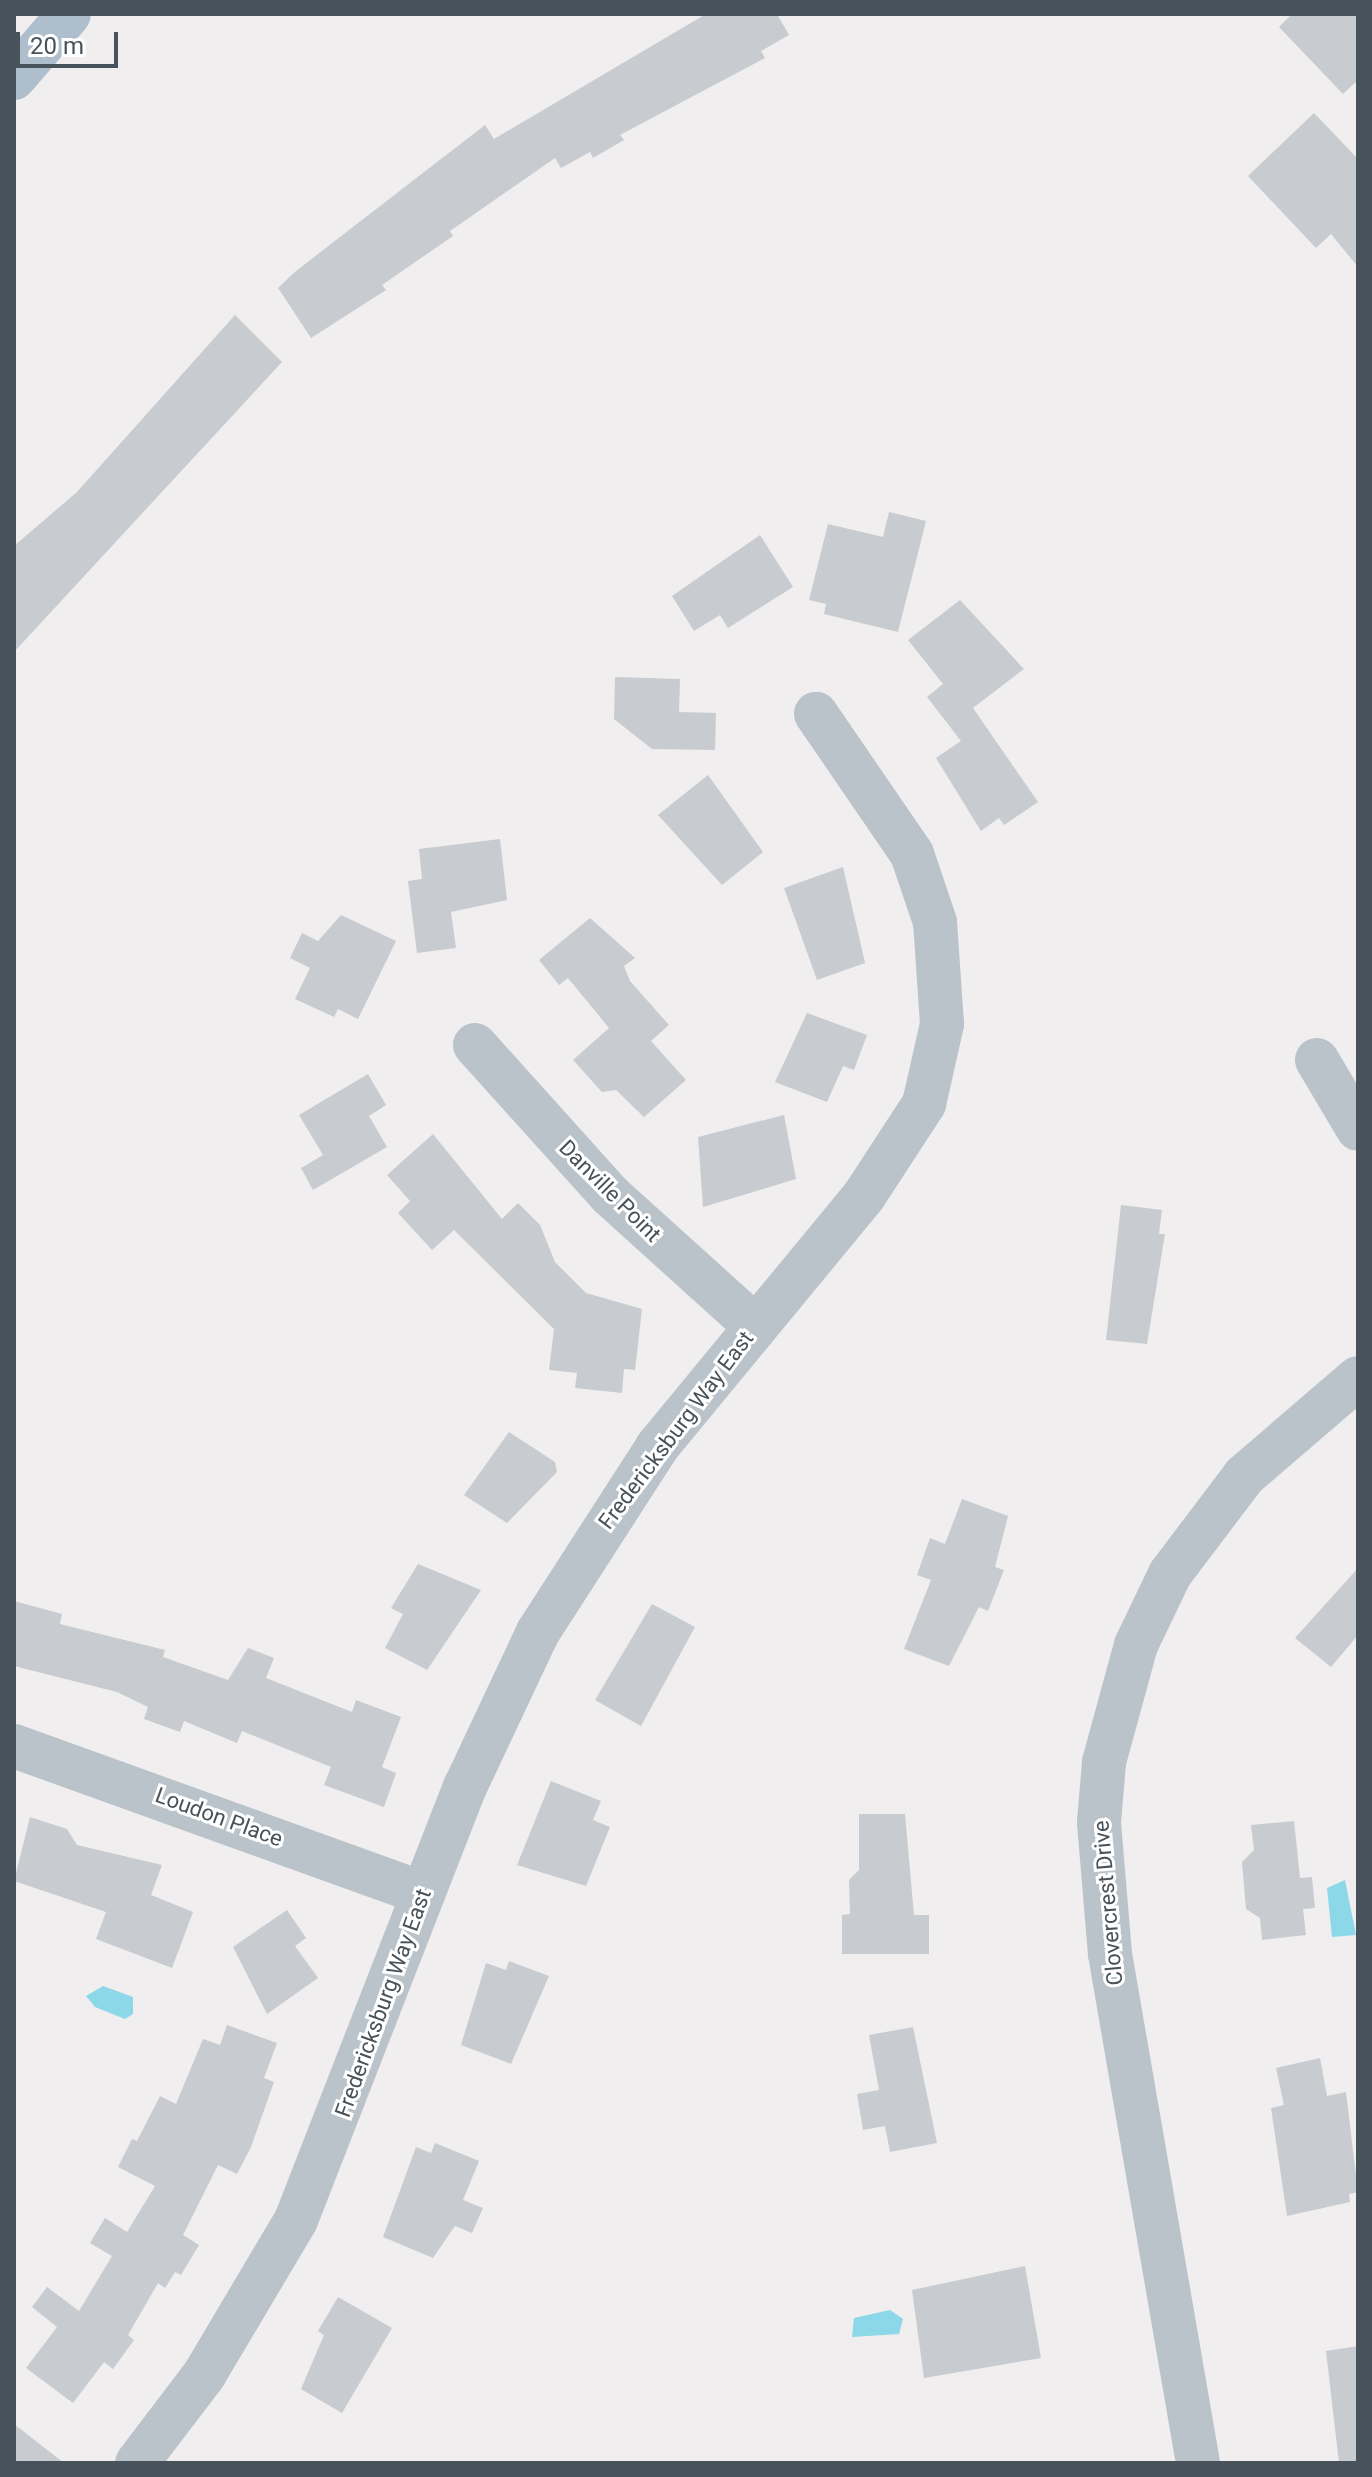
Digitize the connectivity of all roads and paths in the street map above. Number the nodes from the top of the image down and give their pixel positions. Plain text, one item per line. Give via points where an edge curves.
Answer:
1 (69, 14) edge
2 (14, 78) edge
3 (816, 714) dead end
4 (475, 1045) dead end
5 (1317, 1060) dead end
6 (1358, 1129) edge
7 (755, 1326) junction
8 (1358, 1378) edge
9 (14, 1746) edge
10 (423, 1893) junction
11 (137, 2463) edge
12 (1198, 2463) edge

1 - 2 main road
3 - 7 street, Fredericksburg Way East via 889,813 922,876 940,947 942,1024 929,1092 896,1155
4 - 7 street, Danville Point via 610,1195
5 - 6 street
7 - 10 street, Fredericksburg Way East via 657,1447 584,1553 501,1702
8 - 12 street, Clovercrest Drive via 1252,1468 1170,1574 1136,1645 1104,1762 1099,1822 1110,1954
9 - 10 street, Loudon Place
10 - 11 street, Fredericksburg Way East via 296,2220 204,2375

